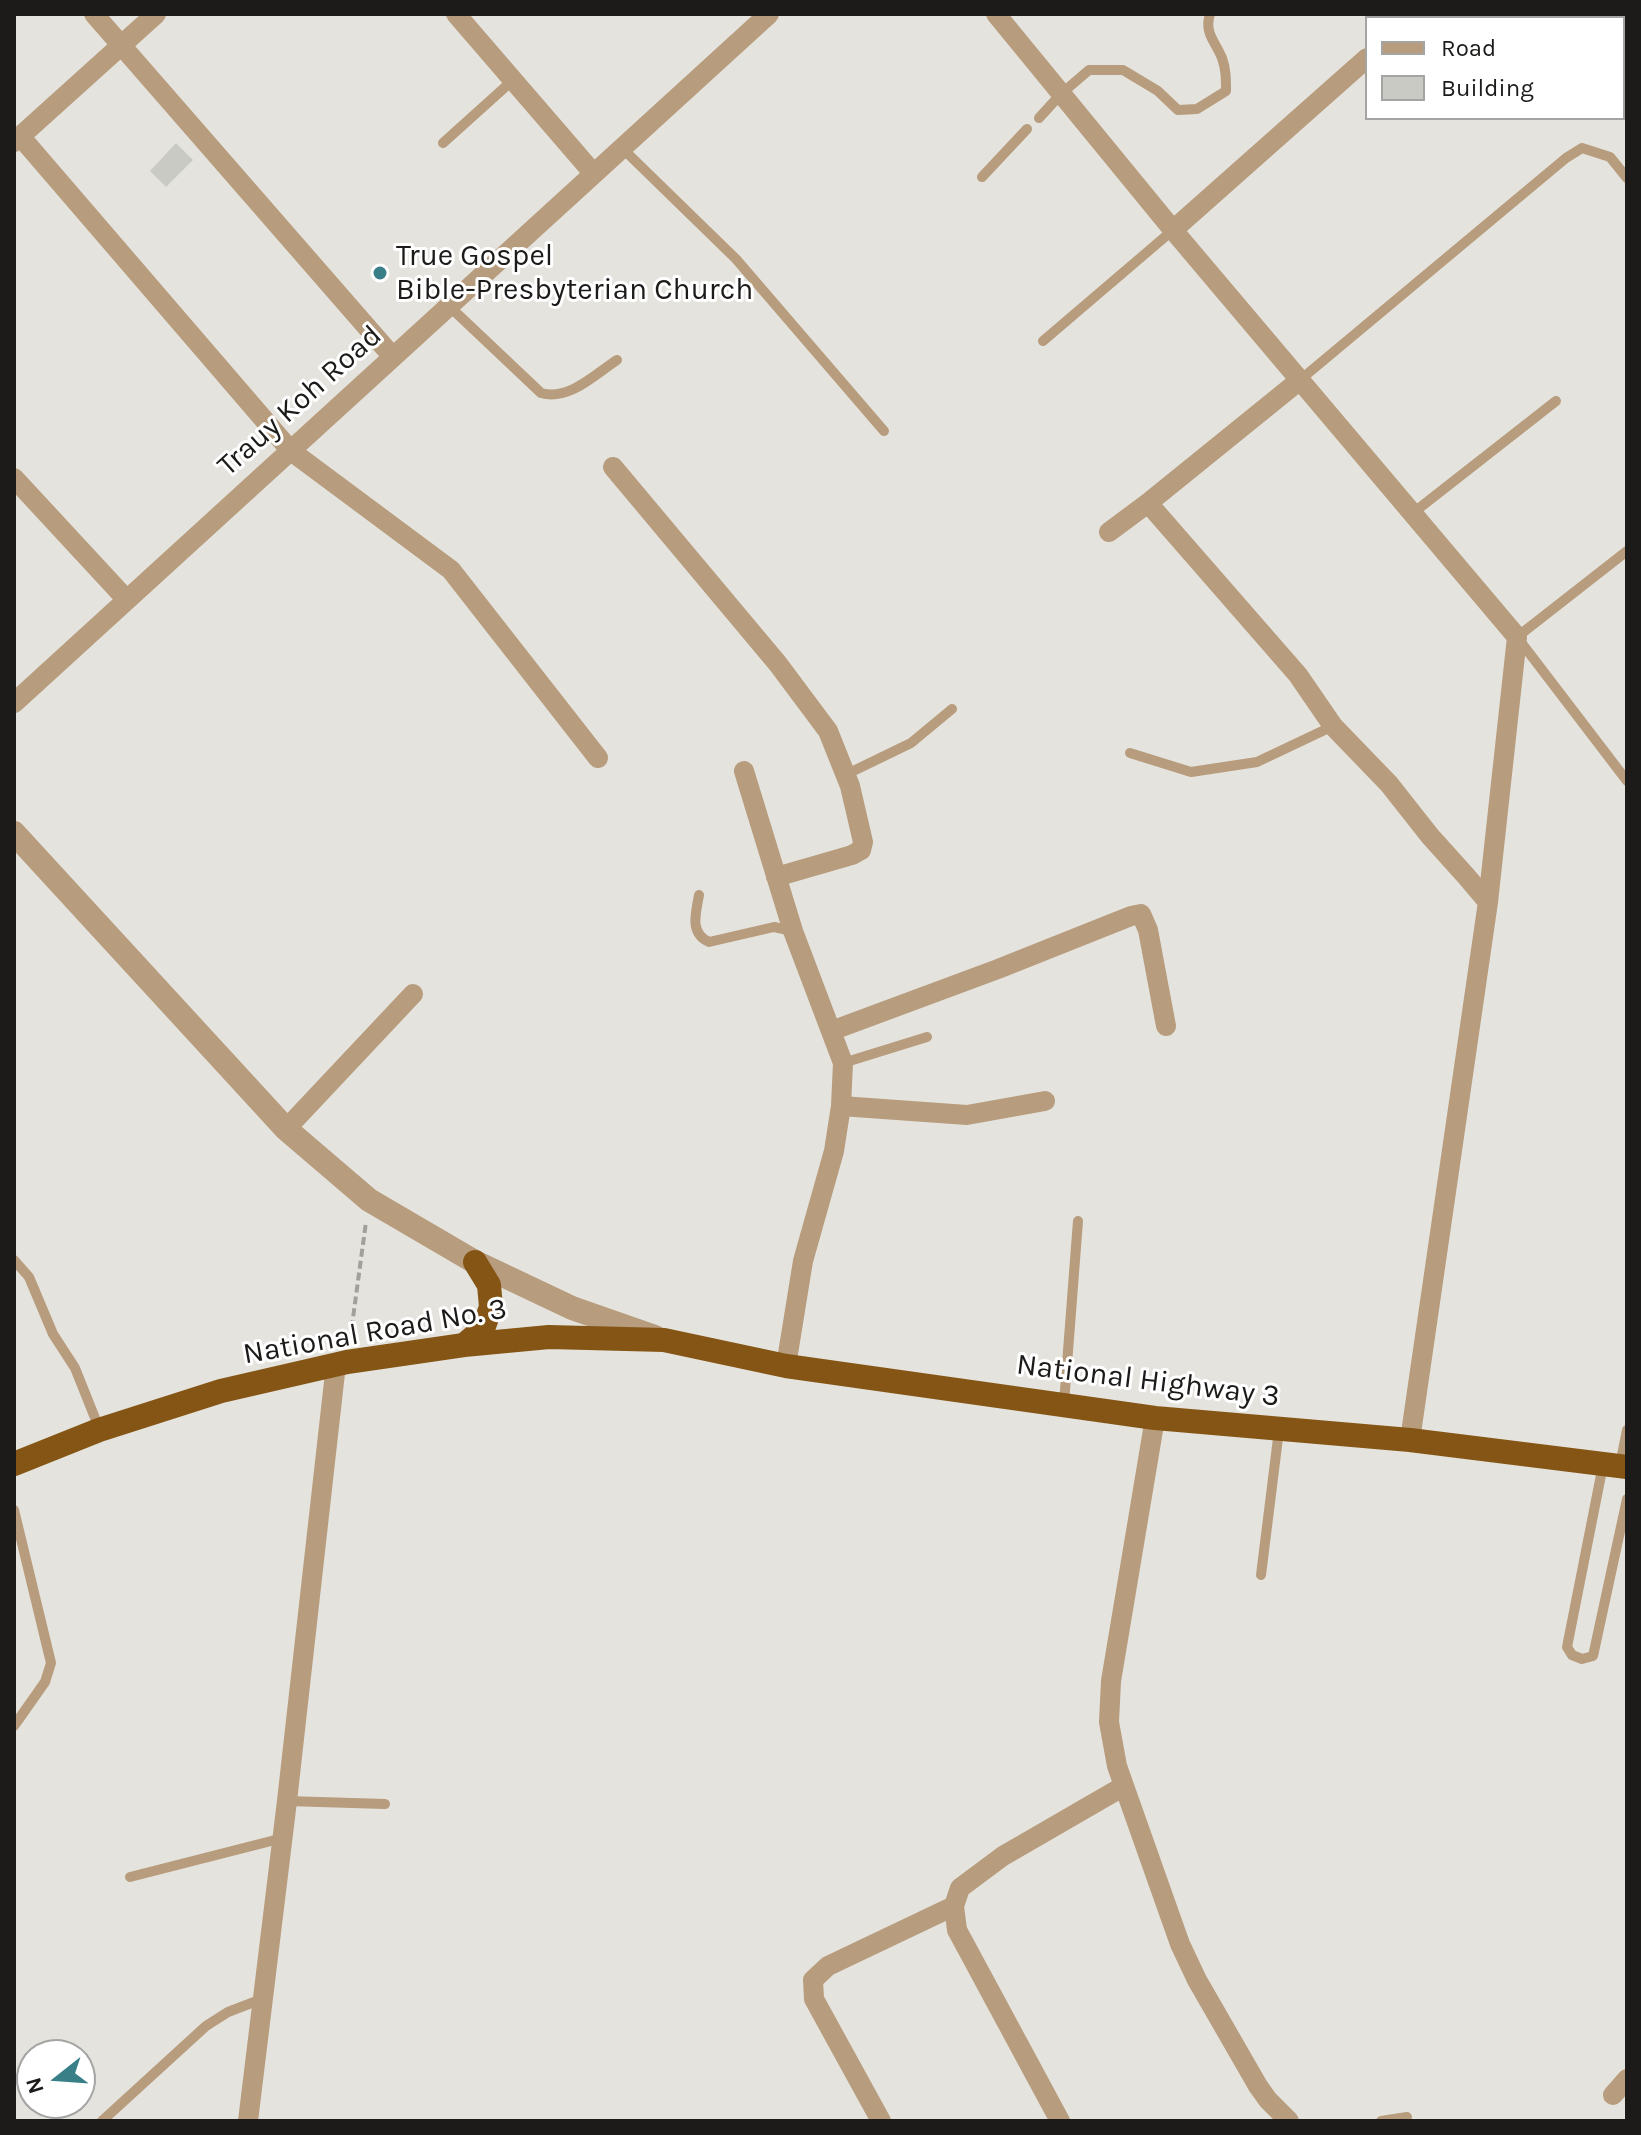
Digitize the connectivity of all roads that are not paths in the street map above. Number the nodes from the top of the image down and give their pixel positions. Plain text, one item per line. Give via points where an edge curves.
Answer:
1 (94, 14) edge
2 (156, 14) edge
3 (456, 14) edge
4 (769, 14) edge
5 (996, 14) edge
6 (1210, 14) edge
7 (121, 45) junction
8 (1365, 60) edge
9 (513, 80) junction
10 (1061, 94) junction
11 (1039, 118) dead end
12 (1027, 129) dead end
13 (17, 139) edge
14 (443, 143) dead end
15 (622, 148) junction
16 (594, 174) junction
17 (982, 177) dead end
18 (1627, 178) edge
19 (1173, 230) junction
20 (449, 306) junction
21 (1043, 341) dead end
22 (393, 357) junction
23 (617, 360) dead end
24 (1300, 380) junction
25 (1556, 401) dead end
26 (884, 431) dead end
27 (291, 451) junction
28 (613, 467) dead end
29 (14, 478) edge
30 (1148, 503) junction
31 (1413, 513) junction
32 (1109, 532) dead end
33 (1627, 551) edge
34 (127, 600) junction
35 (1517, 637) junction
36 (14, 703) edge
37 (952, 709) dead end
38 (1333, 726) junction
39 (1130, 753) dead end
40 (598, 758) dead end
41 (744, 771) dead end
42 (845, 775) junction
43 (1627, 781) edge
44 (14, 833) edge
45 (776, 877) junction
46 (699, 895) dead end
47 (1488, 902) junction
48 (793, 931) junction
49 (413, 994) dead end
50 (1166, 1026) dead end
51 (831, 1031) junction
52 (927, 1037) dead end
53 (843, 1063) junction
54 (1045, 1101) dead end
55 (841, 1106) junction
56 (286, 1129) junction
57 (1078, 1221) dead end
58 (14, 1260) edge
59 (475, 1262) junction
60 (664, 1340) junction
61 (464, 1345) junction
62 (342, 1363) junction
63 (786, 1366) junction
64 (1064, 1405) junction
65 (1155, 1418) junction
66 (1279, 1429) junction
67 (99, 1430) junction
68 (1627, 1430) edge
69 (1410, 1440) junction
70 (14, 1464) edge
71 (1617, 1466) edge
72 (1627, 1499) edge
73 (14, 1510) edge
74 (1261, 1575) dead end
75 (14, 1726) edge
76 (1124, 1786) junction
77 (287, 1801) junction
78 (385, 1804) dead end
79 (283, 1838) junction
80 (130, 1877) dead end
81 (954, 1906) junction
82 (262, 1999) junction
83 (1627, 2079) edge
84 (1613, 2095) dead end
85 (1407, 2117) dead end
86 (1287, 2120) edge
87 (102, 2121) edge
88 (248, 2121) edge
89 (881, 2121) edge
90 (1060, 2121) edge
91 (1381, 2121) edge

1 - 7 street
2 - 7 street
3 - 9 street
4 - 15 street, Trauy Koh Road
5 - 10 street
6 - 10 lane via 1209,36 1227,74 1226,91 1197,109 1178,110 1123,70 1089,70
7 - 13 street
7 - 22 street
8 - 19 street
9 - 14 lane
9 - 16 street
10 - 11 lane
10 - 19 street
12 - 17 lane
13 - 27 street
15 - 16 street, Trauy Koh Road
15 - 26 lane via 736,259
16 - 20 street, Trauy Koh Road
18 - 24 lane via 1610,157 1582,148
19 - 21 lane
19 - 24 street
20 - 22 street, Trauy Koh Road
20 - 23 lane via 541,393 571,391
22 - 27 street, Trauy Koh Road
24 - 30 street
24 - 31 street
25 - 31 lane
27 - 34 street, Trauy Koh Road
27 - 40 street via 451,570
28 - 42 street via 778,664 828,731
29 - 34 street
30 - 32 street
30 - 38 street via 1298,675
31 - 35 street
33 - 35 lane
34 - 36 street, Trauy Koh Road
35 - 43 lane
35 - 47 street
37 - 42 lane via 911,743
38 - 39 lane via 1257,762 1191,772
38 - 47 street
41 - 45 street
42 - 45 street via 861,850
44 - 56 street
45 - 48 street
46 - 48 lane via 695,925 709,942 774,927
47 - 69 street
48 - 51 street
49 - 56 street
50 - 51 street via 1141,914
51 - 53 street
52 - 53 lane
53 - 55 street
54 - 55 street via 967,1115
55 - 63 street via 803,1261
56 - 59 street via 369,1200
57 - 64 lane
58 - 67 lane via 29,1277 53,1334 75,1368
59 - 60 street via 572,1308
59 - 61 highway via 489,1285 491,1307 483,1329
60 - 61 highway, National Road No. 3 via 549,1337
60 - 63 highway, National Highway 3
61 - 62 highway, National Road No. 3
62 - 67 highway, National Road No. 3 via 221,1391
62 - 77 street
63 - 64 highway, National Highway 3
64 - 65 highway, National Highway 3
65 - 66 highway, National Highway 3
65 - 76 street via 1111,1681 1109,1722
66 - 69 highway, National Highway 3
66 - 74 lane
67 - 70 highway, National Road No. 3
68 - 71 lane
69 - 71 highway, National Highway 3
71 - 72 lane via 1567,1647 1582,1659 1593,1656
73 - 75 lane via 51,1663 45,1682
76 - 81 street via 1003,1856 960,1888
76 - 86 street via 1197,1980 1258,2086
77 - 78 lane
77 - 79 street
79 - 80 lane
79 - 82 street
81 - 89 street via 828,1966 813,1980 814,1999
81 - 90 street via 957,1930
82 - 87 lane via 206,2026
82 - 88 street
83 - 84 street
85 - 91 lane

